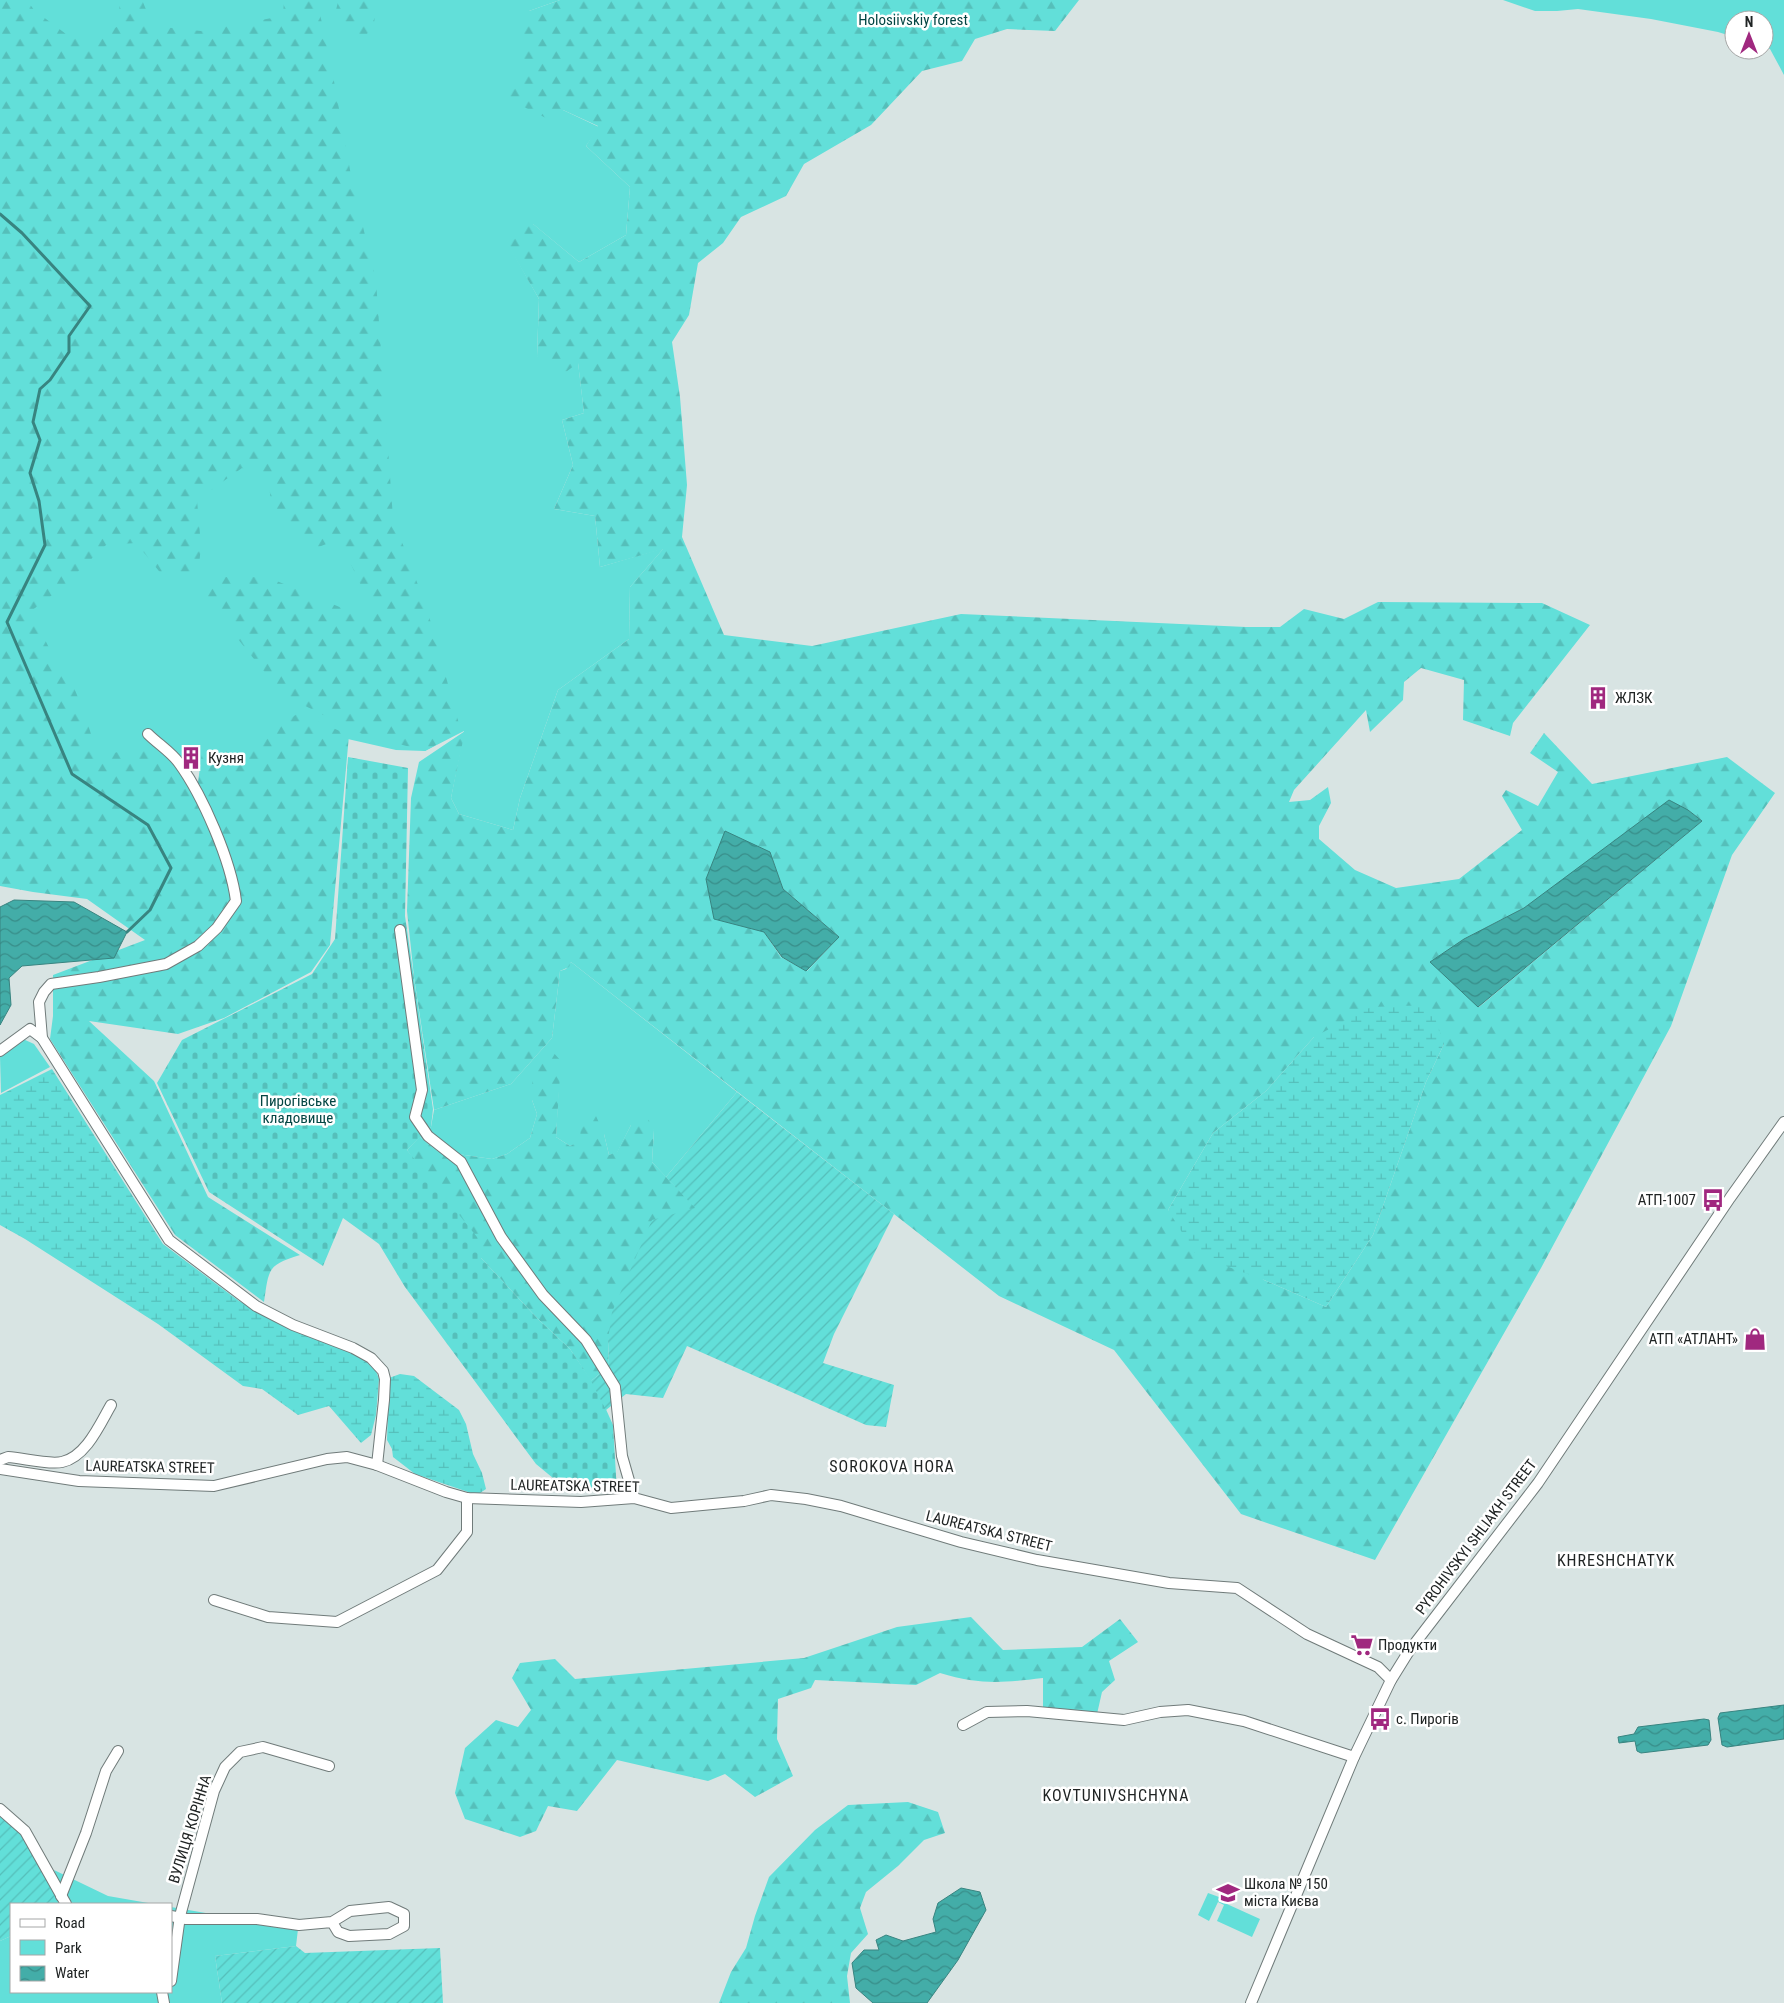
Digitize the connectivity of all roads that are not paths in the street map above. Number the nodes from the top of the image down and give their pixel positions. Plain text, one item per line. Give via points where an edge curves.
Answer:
1 (148, 734) dead end
2 (400, 930) dead end
3 (40, 1017) junction
4 (30, 1029) junction
5 (42, 1038) junction
6 (0, 1051) edge
7 (1784, 1122) edge
8 (111, 1405) dead end
9 (0, 1460) edge
10 (377, 1464) junction
11 (0, 1469) edge
12 (467, 1498) junction
13 (634, 1498) junction
14 (214, 1600) dead end
15 (1392, 1680) junction
16 (962, 1725) dead end
17 (118, 1751) dead end
18 (1354, 1757) junction
19 (329, 1766) dead end
20 (0, 1810) edge
21 (63, 1900) edge
22 (176, 1916) edge
23 (332, 1922) junction
24 (172, 1968) edge
25 (1251, 2003) edge

1 - 3 street via 178,761 201,800 233,880 236,901 217,928 198,946 166,964 51,984 39,1002
2 - 13 street via 422,1090 415,1117 428,1136 461,1162 500,1237 543,1295 586,1340 615,1387 622,1456
3 - 4 street
3 - 5 street
4 - 5 street
4 - 6 street
5 - 10 street via 169,1240 256,1306 293,1325 353,1348 371,1358 383,1370 384,1400
7 - 15 street, PYROHIVSKYI SHLIAKH STREET via 1538,1483 1408,1651
8 - 9 street via 86,1446 62,1462 8,1457
10 - 11 street, LAUREATSKA STREET via 347,1457 327,1458 214,1486 79,1481
10 - 12 street, LAUREATSKA STREET
12 - 13 street, LAUREATSKA STREET via 581,1502
12 - 14 street via 467,1532 437,1570 337,1622 268,1617
13 - 15 street, LAUREATSKA STREET via 671,1508 771,1495 806,1498 1037,1560 1169,1583 1237,1588 1308,1634 1378,1668
15 - 18 street, PYROHIVSKYI SHLIAKH STREET
16 - 18 street via 987,1712 1027,1711 1124,1720 1188,1710 1244,1721
17 - 21 street via 106,1771
18 - 25 street, PYROHIVSKYI SHLIAKH STREET
19 - 22 street, ВУЛИЦЯ КОРІННА via 263,1747 240,1752 225,1767 214,1791
20 - 21 street via 25,1831
22 - 23 street via 186,1919 257,1919 299,1925
22 - 24 street, ВУЛИЦЯ КОРІННА
23 - 23 street via 338,1932 349,1936 389,1934 404,1926 404,1914 389,1907 350,1911

